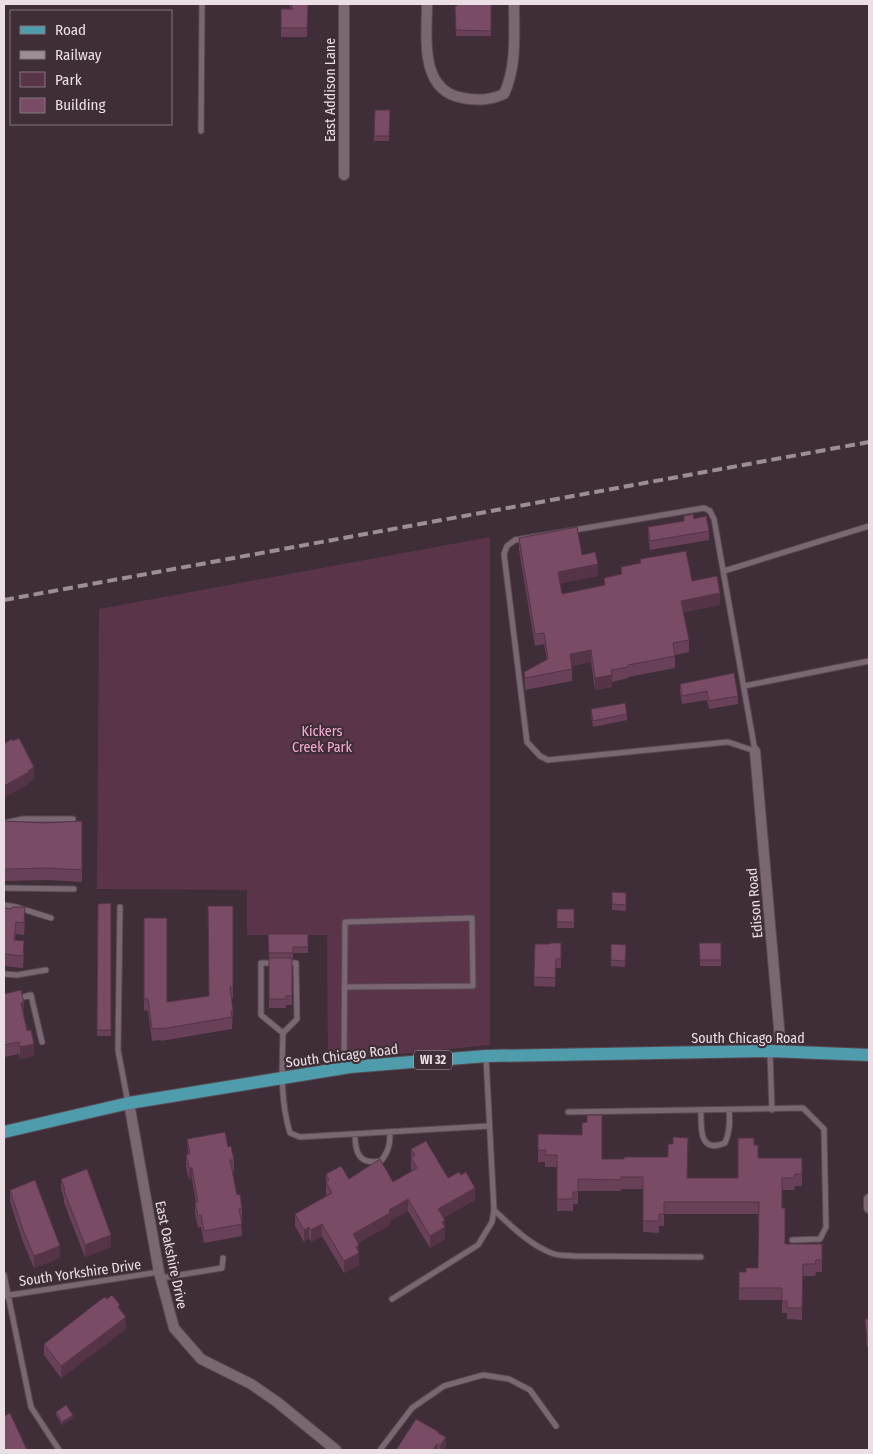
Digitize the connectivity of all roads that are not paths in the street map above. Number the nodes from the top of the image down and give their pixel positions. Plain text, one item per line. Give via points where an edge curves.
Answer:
1 (202, 4) edge
2 (344, 4) edge
3 (427, 4) edge
4 (514, 4) edge
5 (201, 131) dead end
6 (344, 176) dead end
7 (869, 526) edge
8 (724, 571) junction
9 (869, 661) edge
10 (744, 686) junction
11 (755, 752) junction
12 (73, 819) edge
13 (4, 823) edge
14 (4, 888) edge
15 (74, 889) dead end
16 (4, 905) edge
17 (120, 907) dead end
18 (51, 918) dead end
19 (46, 970) dead end
20 (4, 974) edge
21 (344, 987) junction
22 (4, 1002) edge
23 (283, 1034) junction
24 (42, 1042) dead end
25 (776, 1051) junction
26 (869, 1055) edge
27 (486, 1056) junction
28 (344, 1068) junction
29 (281, 1078) junction
30 (128, 1104) junction
31 (729, 1110) junction
32 (772, 1110) junction
33 (701, 1111) junction
34 (568, 1112) dead end
35 (489, 1126) junction
36 (4, 1132) edge
37 (390, 1132) junction
38 (354, 1134) junction
39 (869, 1199) edge
40 (869, 1208) edge
41 (494, 1210) junction
42 (792, 1240) dead end
43 (701, 1257) dead end
44 (222, 1258) dead end
45 (4, 1275) edge
46 (160, 1275) junction
47 (6, 1295) edge
48 (392, 1299) dead end
49 (556, 1426) dead end
50 (59, 1450) edge
51 (336, 1450) edge
52 (380, 1450) edge

1 - 5 lane
2 - 6 street, East Addison Lane
3 - 4 street via 427,51 435,81 454,97 477,101 504,94 510,81
7 - 8 lane
8 - 10 lane
8 - 11 lane via 714,519 704,508 515,540 508,546 504,554 527,742 548,760 728,742
9 - 10 lane
10 - 11 lane
11 - 25 street, Edison Road
12 - 13 lane
14 - 15 lane
16 - 18 lane
17 - 30 lane via 118,1050
19 - 20 lane
21 - 21 lane via 344,922 472,918 473,986
21 - 28 lane
22 - 24 lane via 31,995
23 - 23 lane via 261,1015 261,963 296,963 297,1019
23 - 29 lane
25 - 26 main road, South Chicago Road / WI 32
25 - 27 main road, South Chicago Road / WI 32
25 - 32 lane
27 - 28 main road, South Chicago Road / WI 32
27 - 35 lane
28 - 29 main road, South Chicago Road / WI 32
29 - 30 main road, South Chicago Road / WI 32
29 - 38 lane via 290,1133 300,1137
30 - 36 main road, South Chicago Road / WI 32
30 - 46 street, East Oakshire Drive
31 - 32 lane
31 - 33 lane
31 - 33 lane via 728,1136 725,1143 718,1146 705,1142 702,1136
32 - 42 lane via 803,1108 824,1129 826,1227 820,1239
33 - 34 lane
35 - 37 lane
35 - 41 lane
37 - 38 lane
37 - 38 lane via 388,1153 381,1161 372,1162 361,1158 355,1150
39 - 40 street
41 - 43 lane via 537,1246 555,1254
41 - 48 lane via 492,1222 478,1245
44 - 46 lane, South Yorkshire Drive via 222,1268
45 - 47 lane
46 - 47 lane, South Yorkshire Drive
46 - 51 street, East Oakshire Drive via 174,1328 201,1359 251,1384
47 - 50 lane via 31,1407
49 - 52 lane via 530,1390 509,1379 483,1376 444,1386 412,1408

